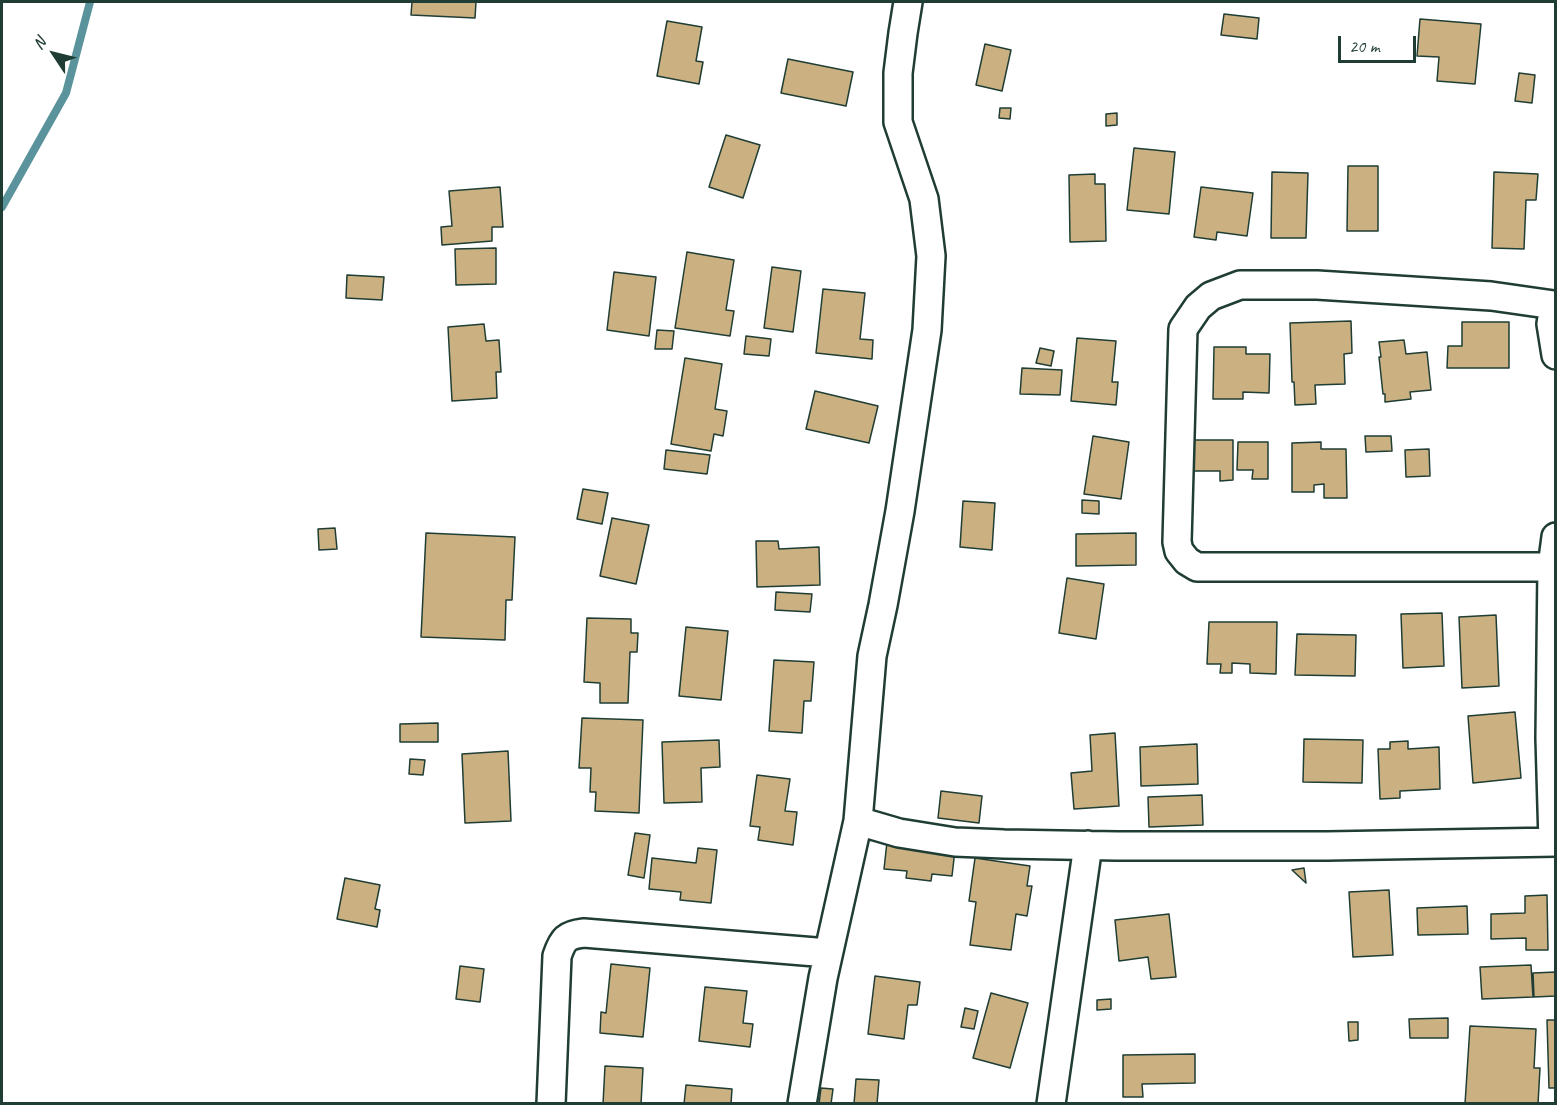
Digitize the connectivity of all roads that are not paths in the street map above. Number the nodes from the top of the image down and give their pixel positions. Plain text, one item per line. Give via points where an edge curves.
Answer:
1 (908, 2) edge
2 (1555, 303) edge
3 (1556, 355) edge
4 (1556, 537) edge
5 (1552, 567) junction
6 (858, 821) junction
7 (1554, 842) edge
8 (1088, 845) junction
9 (828, 953) junction
10 (551, 1104) edge
11 (802, 1104) edge
12 (1051, 1104) edge

1 - 6 street via 898,73 898,122 924,199 931,267 927,330 908,459 872,656
2 - 3 street via 1551,324
2 - 5 street via 1317,285 1240,285 1211,296 1183,329 1177,542 1179,551 1197,567
4 - 5 street
5 - 7 street via 1550,738
6 - 8 street via 955,842
6 - 9 street
7 - 8 street
8 - 12 street
9 - 10 street via 571,935 561,944 557,956
9 - 11 street

